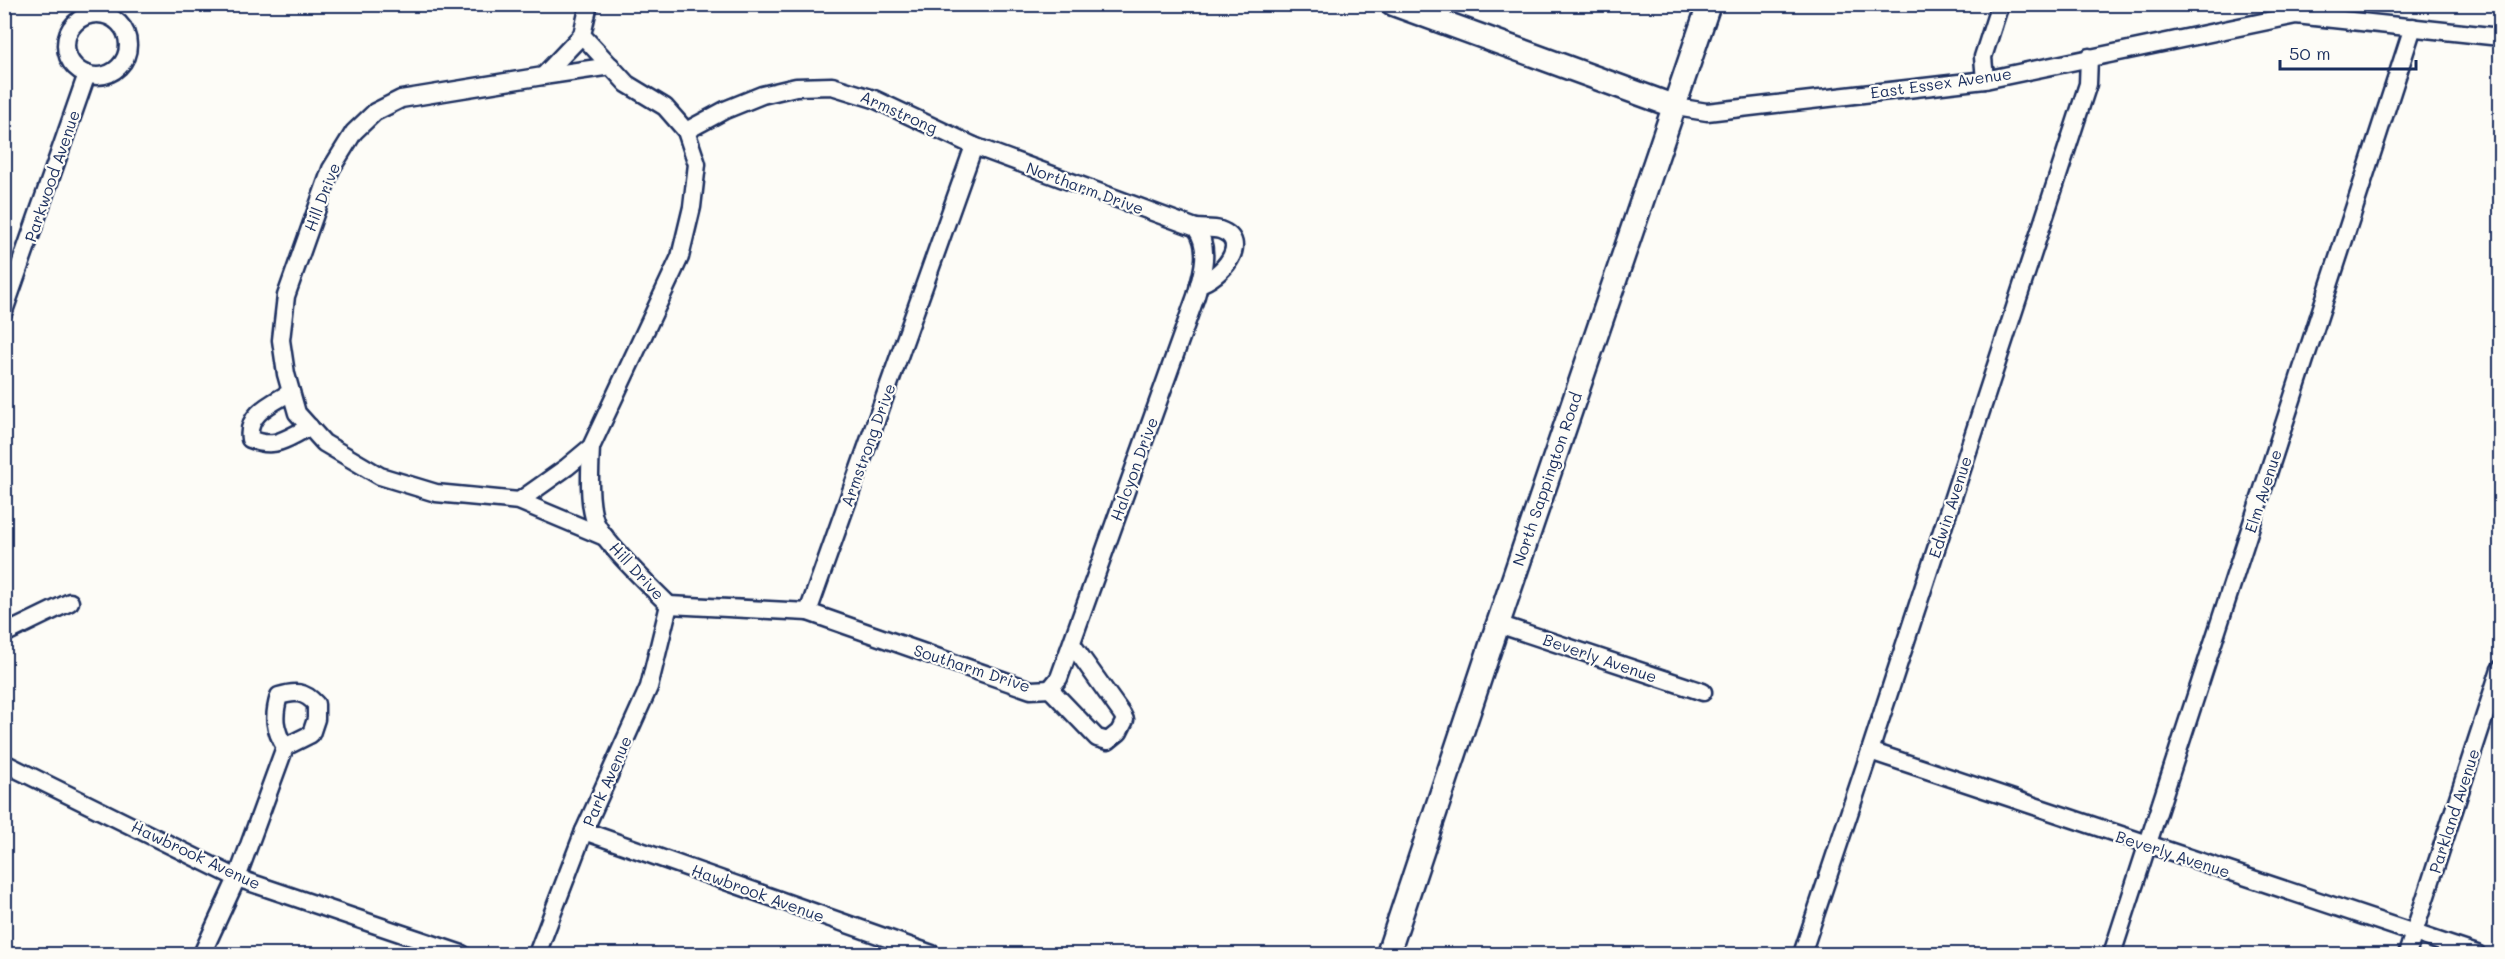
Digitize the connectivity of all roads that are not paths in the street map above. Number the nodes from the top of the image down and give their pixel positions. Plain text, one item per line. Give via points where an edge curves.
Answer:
1 (589, 4) edge
2 (1394, 4) edge
3 (1709, 4) edge
4 (2000, 4) edge
5 (2296, 10) edge
6 (2413, 27) junction
7 (582, 35) junction
8 (2500, 37) edge
9 (2089, 57) junction
10 (611, 66) junction
11 (87, 74) dead end
12 (543, 76) junction
13 (1985, 80) junction
14 (1676, 107) junction
15 (686, 131) junction
16 (974, 146) junction
17 (1199, 236) junction
18 (1200, 284) junction
19 (4, 311) edge
20 (291, 392) junction
21 (310, 428) junction
22 (591, 447) junction
23 (519, 501) junction
24 (605, 537) junction
25 (70, 602) dead end
26 (669, 605) junction
27 (808, 612) junction
28 (1498, 624) junction
29 (4, 634) edge
30 (1072, 644) junction
31 (2500, 669) edge
32 (1050, 689) junction
33 (1703, 692) dead end
34 (285, 747) dead end
35 (1870, 751) junction
36 (4, 763) edge
37 (584, 831) junction
38 (2148, 846) junction
39 (237, 878) junction
40 (2414, 933) junction
41 (202, 954) edge
42 (462, 954) edge
43 (537, 954) edge
44 (932, 954) edge
45 (1388, 954) edge
46 (1802, 954) edge
47 (2112, 954) edge
48 (2407, 954) edge
49 (2477, 954) edge

1 - 7 street
2 - 14 street, East Essex Avenue
3 - 14 street, North Sappington Road
4 - 13 street via 1983,57
5 - 6 street, East Essex Avenue
5 - 9 street, East Essex Avenue
6 - 8 street, East Essex Avenue
6 - 38 street, Elm Avenue
7 - 10 street, Hill Drive
7 - 12 street
9 - 13 street, East Essex Avenue
9 - 35 street, Edwin Avenue via 2088,84
10 - 12 street, Hill Drive
10 - 15 street, Hill Drive via 627,84 665,107
11 - 19 street, Parkwood Avenue
12 - 20 street, Hill Drive via 401,99 375,112 354,132 331,169 286,296 281,339
13 - 14 street, East Essex Avenue via 1707,112
14 - 28 street, North Sappington Road
15 - 16 street, Armstrong via 762,95 796,87 832,86 874,99
15 - 22 street, Hill Drive via 697,164 680,257
16 - 17 street, Northarm Drive
16 - 27 street, Armstrong Drive
17 - 18 street, Halcyon Drive via 1205,256
17 - 18 street, Northarm Drive via 1219,230 1233,243 1230,262 1211,281
18 - 30 street, Halcyon Drive
20 - 21 street, Hill Drive via 297,413
20 - 21 street via 255,415 248,429 250,439 263,445 279,443
21 - 23 street, Hill Drive via 324,444 380,476 436,493
22 - 23 street, Hill Drive
22 - 24 street, Hill Drive via 589,480 595,521
23 - 24 street, Hill Drive
24 - 26 street, Hill Drive
25 - 29 street
26 - 27 street
26 - 37 street, Park Avenue via 649,687
27 - 32 street, Southarm Drive via 1031,690
28 - 33 street, Beverly Avenue
28 - 45 street, North Sappington Road
30 - 32 street, Halcyon Drive via 1059,678
30 - 32 street, Southarm Drive via 1122,714 1125,720 1119,732 1108,741 1097,738
31 - 40 street, Parkland Avenue
34 - 39 street
35 - 38 street, Beverly Avenue
35 - 46 street, Edwin Avenue
36 - 39 street, Hawbrook Avenue
37 - 43 street, Park Avenue
37 - 44 street, Hawbrook Avenue
38 - 40 street, Beverly Avenue
38 - 47 street, Elm Avenue
39 - 41 street
39 - 42 street, Hawbrook Avenue
40 - 48 street, Parkland Avenue
40 - 49 street, Beverly Avenue

